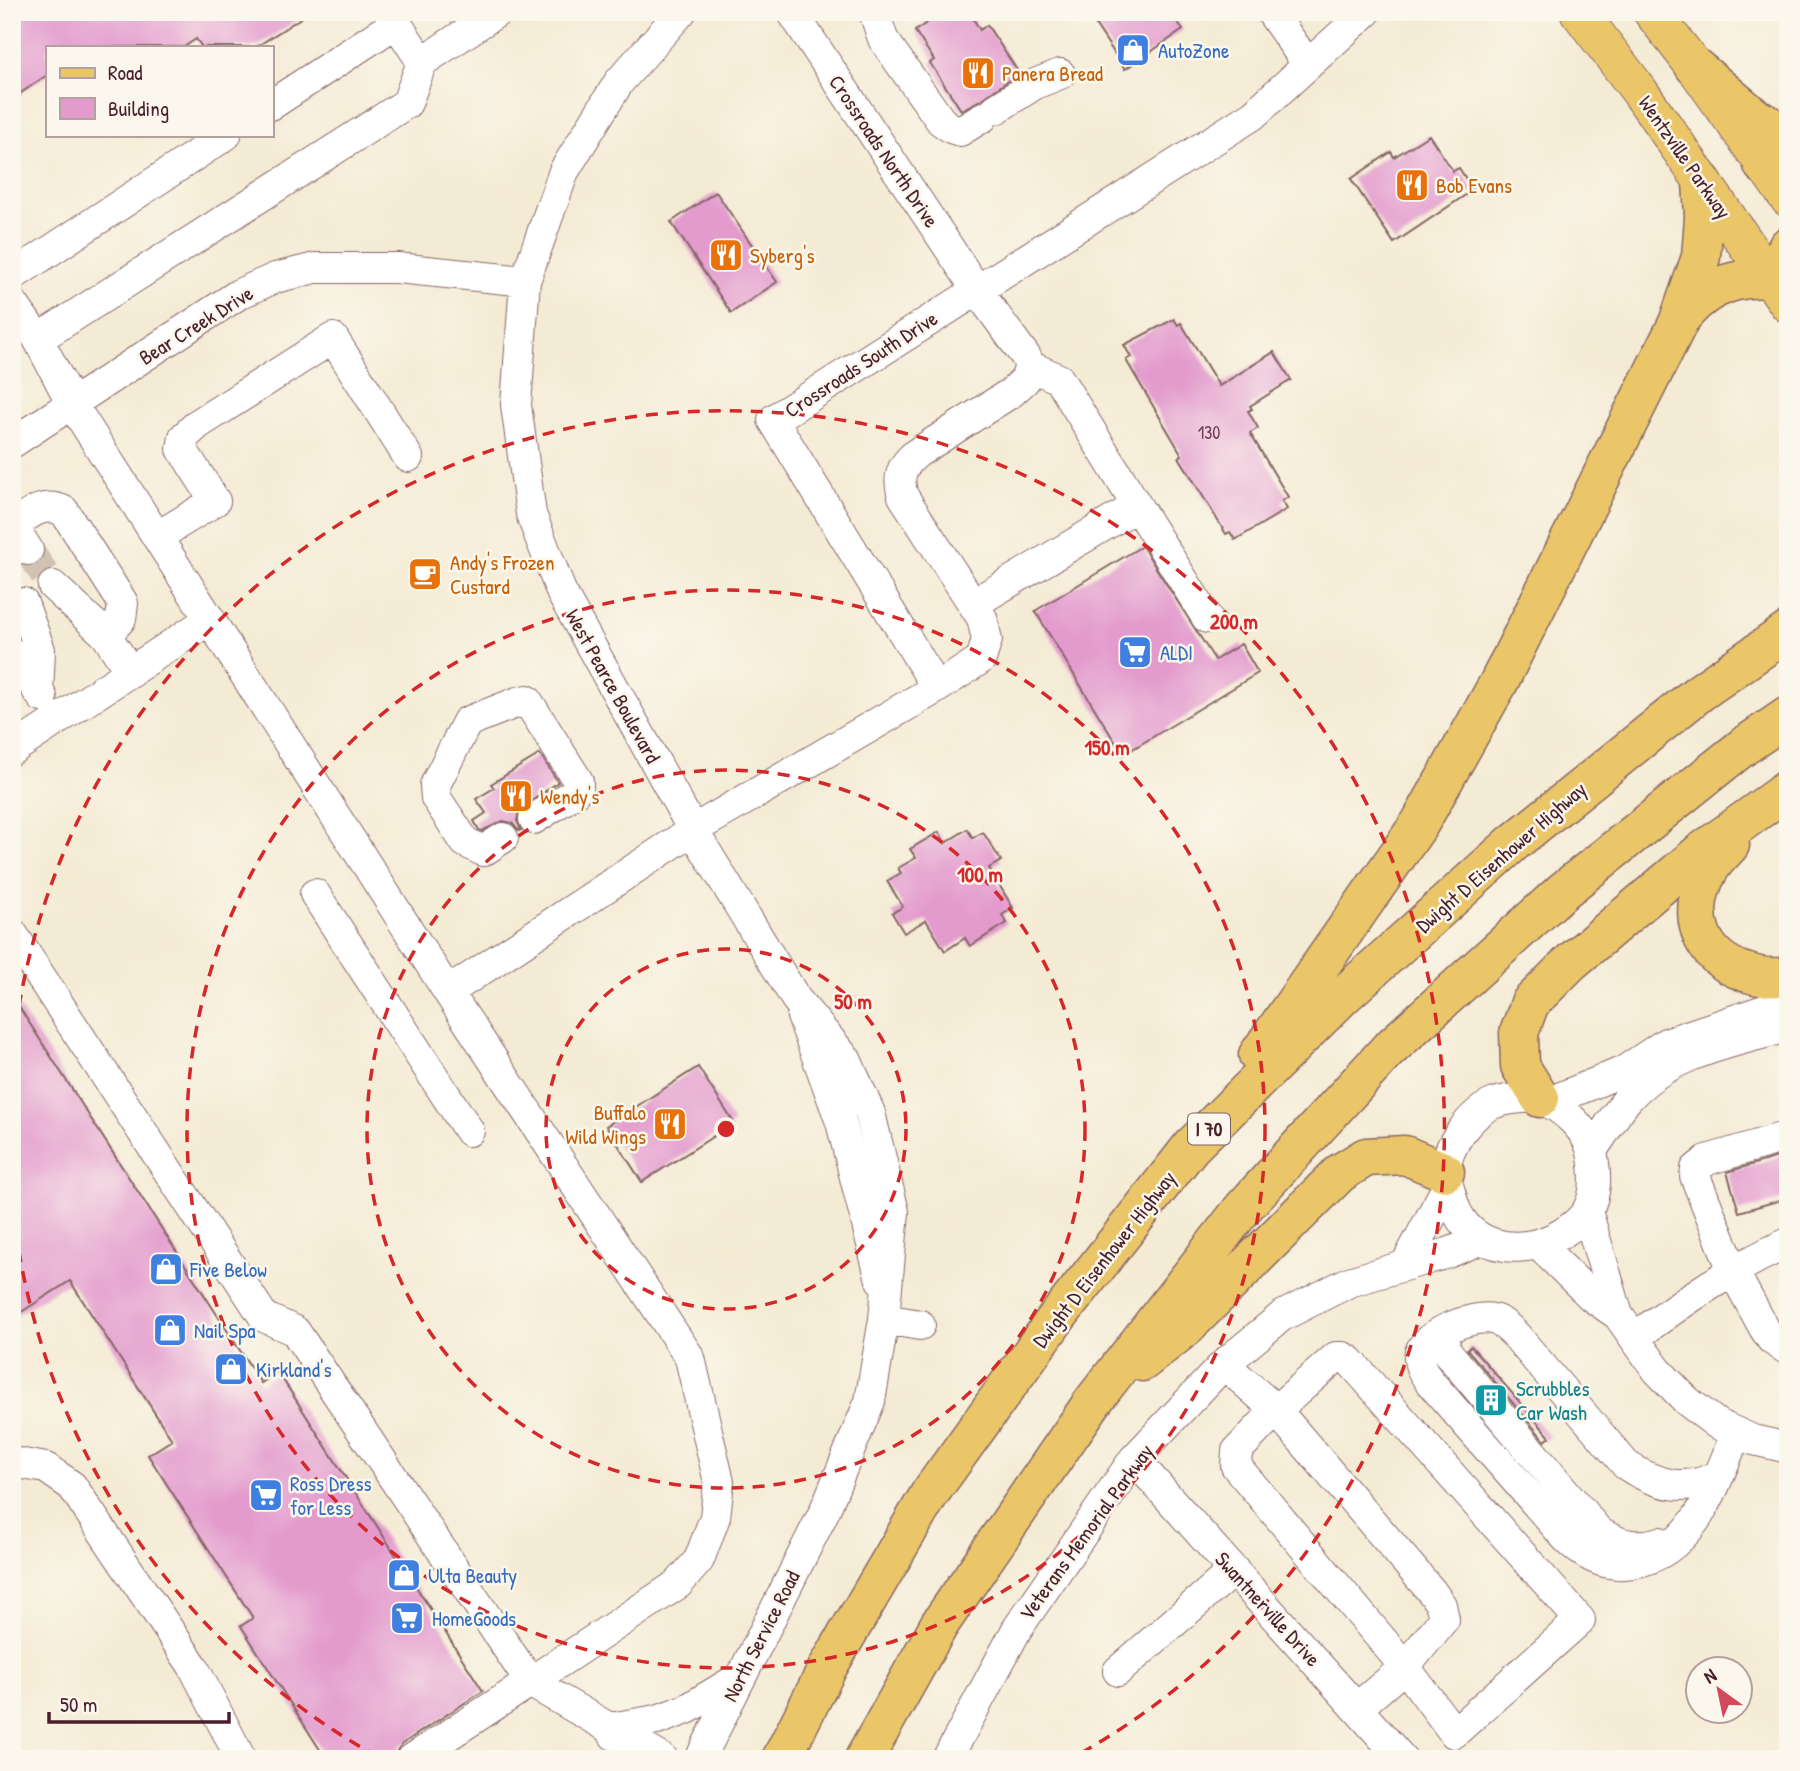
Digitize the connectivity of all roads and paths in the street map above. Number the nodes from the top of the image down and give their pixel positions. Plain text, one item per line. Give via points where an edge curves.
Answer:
1 (497, 12) edge
2 (681, 12) edge
3 (792, 12) edge
4 (874, 12) edge
5 (1271, 12) edge
6 (1366, 12) edge
7 (1579, 12) edge
8 (1652, 12) edge
9 (392, 18) edge
10 (422, 62) junction
11 (1308, 65) junction
12 (1694, 66) junction
13 (1060, 74) dead end
14 (273, 104) edge
15 (1788, 135) edge
16 (224, 136) edge
17 (1776, 167) edge
18 (1702, 181) junction
19 (1788, 198) edge
20 (12, 276) edge
21 (1783, 278) edge
22 (525, 281) junction
23 (977, 290) junction
24 (12, 302) edge
25 (1678, 323) junction
26 (38, 340) junction
27 (1030, 366) junction
28 (72, 404) junction
29 (12, 443) edge
30 (408, 457) dead end
31 (1137, 506) junction
32 (18, 534) edge
33 (157, 537) junction
34 (53, 586) tunnel mouth
35 (23, 604) tunnel mouth
36 (973, 604) junction
37 (1207, 618) dead end
38 (210, 620) junction
39 (1788, 631) edge
40 (106, 635) junction
41 (12, 653) edge
42 (131, 673) junction
43 (937, 688) junction
44 (38, 692) junction
45 (1788, 716) edge
46 (57, 720) junction
47 (12, 750) edge
48 (1783, 792) edge
49 (518, 829) joint
50 (692, 830) junction
51 (315, 894) dead end
52 (12, 933) edge
53 (1788, 975) edge
54 (448, 992) junction
55 (1787, 1022) edge
56 (1545, 1100) junction
57 (469, 1131) dead end
58 (1788, 1136) edge
59 (1191, 1147) junction
60 (1592, 1150) junction
61 (1447, 1178) junction
62 (1587, 1211) junction
63 (1482, 1239) junction
64 (1788, 1243) edge
65 (1538, 1244) junction
66 (1406, 1264) junction
67 (1733, 1270) junction
68 (885, 1308) junction
69 (920, 1325) dead end
70 (1626, 1326) junction
71 (1788, 1350) edge
72 (1224, 1364) junction
73 (1094, 1400) junction
74 (1276, 1410) junction
75 (1737, 1434) junction
76 (1788, 1448) edge
77 (1134, 1459) junction
78 (12, 1462) edge
79 (1719, 1475) junction
80 (824, 1512) joint
81 (1234, 1570) junction
82 (1405, 1667) junction
83 (1118, 1671) dead end
84 (741, 1676) junction
85 (530, 1682) junction
86 (1357, 1708) junction
87 (610, 1728) junction
88 (240, 1759) edge
89 (412, 1759) edge
90 (625, 1759) edge
91 (663, 1759) edge
92 (700, 1759) edge
93 (781, 1759) edge
94 (864, 1759) edge
95 (947, 1759) edge
96 (1402, 1759) edge

1 - 10 street
2 - 22 street, West Pearce Boulevard via 619,82 564,171
3 - 23 street, Crossroads North Drive
4 - 13 street via 883,38 941,121 951,128 960,131 1035,84
5 - 11 street
6 - 11 street, Crossroads South Drive
7 - 18 main road, Wentzville Parkway
8 - 12 main road
9 - 10 street
9 - 14 street
10 - 26 street via 407,103
11 - 23 street, Crossroads South Drive via 1253,115
12 - 15 highway via 1756,118
12 - 17 main road
16 - 20 street
17 - 19 main road
18 - 21 main road, Wentzville Parkway
18 - 25 highway via 1701,257
21 - 25 highway via 1731,281 1688,309
22 - 28 street, Bear Creek Drive via 397,268 315,268 275,278 239,294
22 - 50 street, West Pearce Boulevard via 516,405 531,514 562,594
23 - 27 street, Crossroads North Drive
23 - 43 street, Crossroads South Drive via 773,420
24 - 26 street
25 - 59 highway via 1499,682 1420,823
26 - 28 street
27 - 31 street via 1059,379
27 - 36 street via 1012,393 917,453 899,475 903,496
28 - 29 street, Bear Creek Drive
28 - 33 street
30 - 33 street via 333,338 184,437 182,449 215,501
31 - 36 street
31 - 37 street
32 - 40 street via 42,508 64,511 123,603 121,619
33 - 38 street
34 - 40 street
35 - 44 street via 40,650
36 - 43 street via 982,618 986,649 981,659
38 - 42 street
38 - 54 street
39 - 59 highway, Dwight D Eisenhower Highway / I 70 via 1699,693 1513,843 1344,995
40 - 42 street
41 - 44 street
42 - 46 street
43 - 50 street
44 - 46 street
45 - 73 highway via 1564,890 1388,1050 1242,1208
46 - 47 street
48 - 53 highway via 1709,871 1697,904 1697,920 1707,946 1732,967 1773,978
48 - 56 highway via 1701,852 1563,969 1531,1003 1520,1033 1520,1066
49 - 49 street via 578,788 578,781 527,700 467,722 435,785 436,798 465,842 483,851
50 - 54 street
50 - 68 street, West Pearce Boulevard via 796,999 841,1122
51 - 57 street
52 - 85 street via 264,1317 295,1331
54 - 85 street via 690,1358 719,1482 715,1517 699,1560 678,1584
55 - 56 street via 1666,1043 1624,1071
55 - 60 street via 1669,1065 1627,1099
56 - 60 street via 1583,1132
56 - 61 street via 1495,1102 1475,1114 1459,1133
58 - 67 street via 1707,1160 1696,1169 1696,1183
59 - 93 highway, Dwight D Eisenhower Highway / I 70 via 1055,1320 930,1493 828,1667
60 - 62 street via 1597,1177
61 - 63 street via 1461,1219
61 - 66 street
61 - 73 highway via 1405,1155 1366,1157 1340,1173 1184,1329
62 - 65 street via 1573,1227
62 - 70 street
63 - 65 street via 1501,1247
63 - 66 street, Veterans Memorial Parkway
64 - 67 street
65 - 70 street
66 - 72 street, Veterans Memorial Parkway via 1349,1282 1282,1316
67 - 70 street via 1679,1305
67 - 71 street via 1768,1335
68 - 69 street
68 - 80 street, West Pearce Boulevard via 870,1401
70 - 75 street via 1686,1401
72 - 74 street
72 - 77 street, Veterans Memorial Parkway
73 - 94 highway via 939,1625
74 - 82 street via 1441,1605 1444,1619
74 - 82 street via 1237,1451 1236,1466
74 - 82 street via 1336,1357 1350,1361 1580,1620 1454,1733
75 - 76 street
75 - 79 street
77 - 81 street, Swantnerville Drive
77 - 95 street, Veterans Memorial Parkway via 1017,1629
78 - 88 street via 46,1468 72,1486 193,1666
79 - 79 street via 1685,1486 1639,1474 1615,1454 1510,1329 1490,1318 1449,1328 1421,1349 1422,1370 1566,1538 1595,1560 1613,1564 1642,1561 1671,1546 1692,1526
80 - 84 street, North Service Road
81 - 83 street
81 - 86 street, Swantnerville Drive
82 - 86 street
84 - 87 street via 687,1709
84 - 92 street, North Service Road
85 - 87 street
85 - 89 street
86 - 96 street, Swantnerville Drive
87 - 90 street
87 - 91 street

